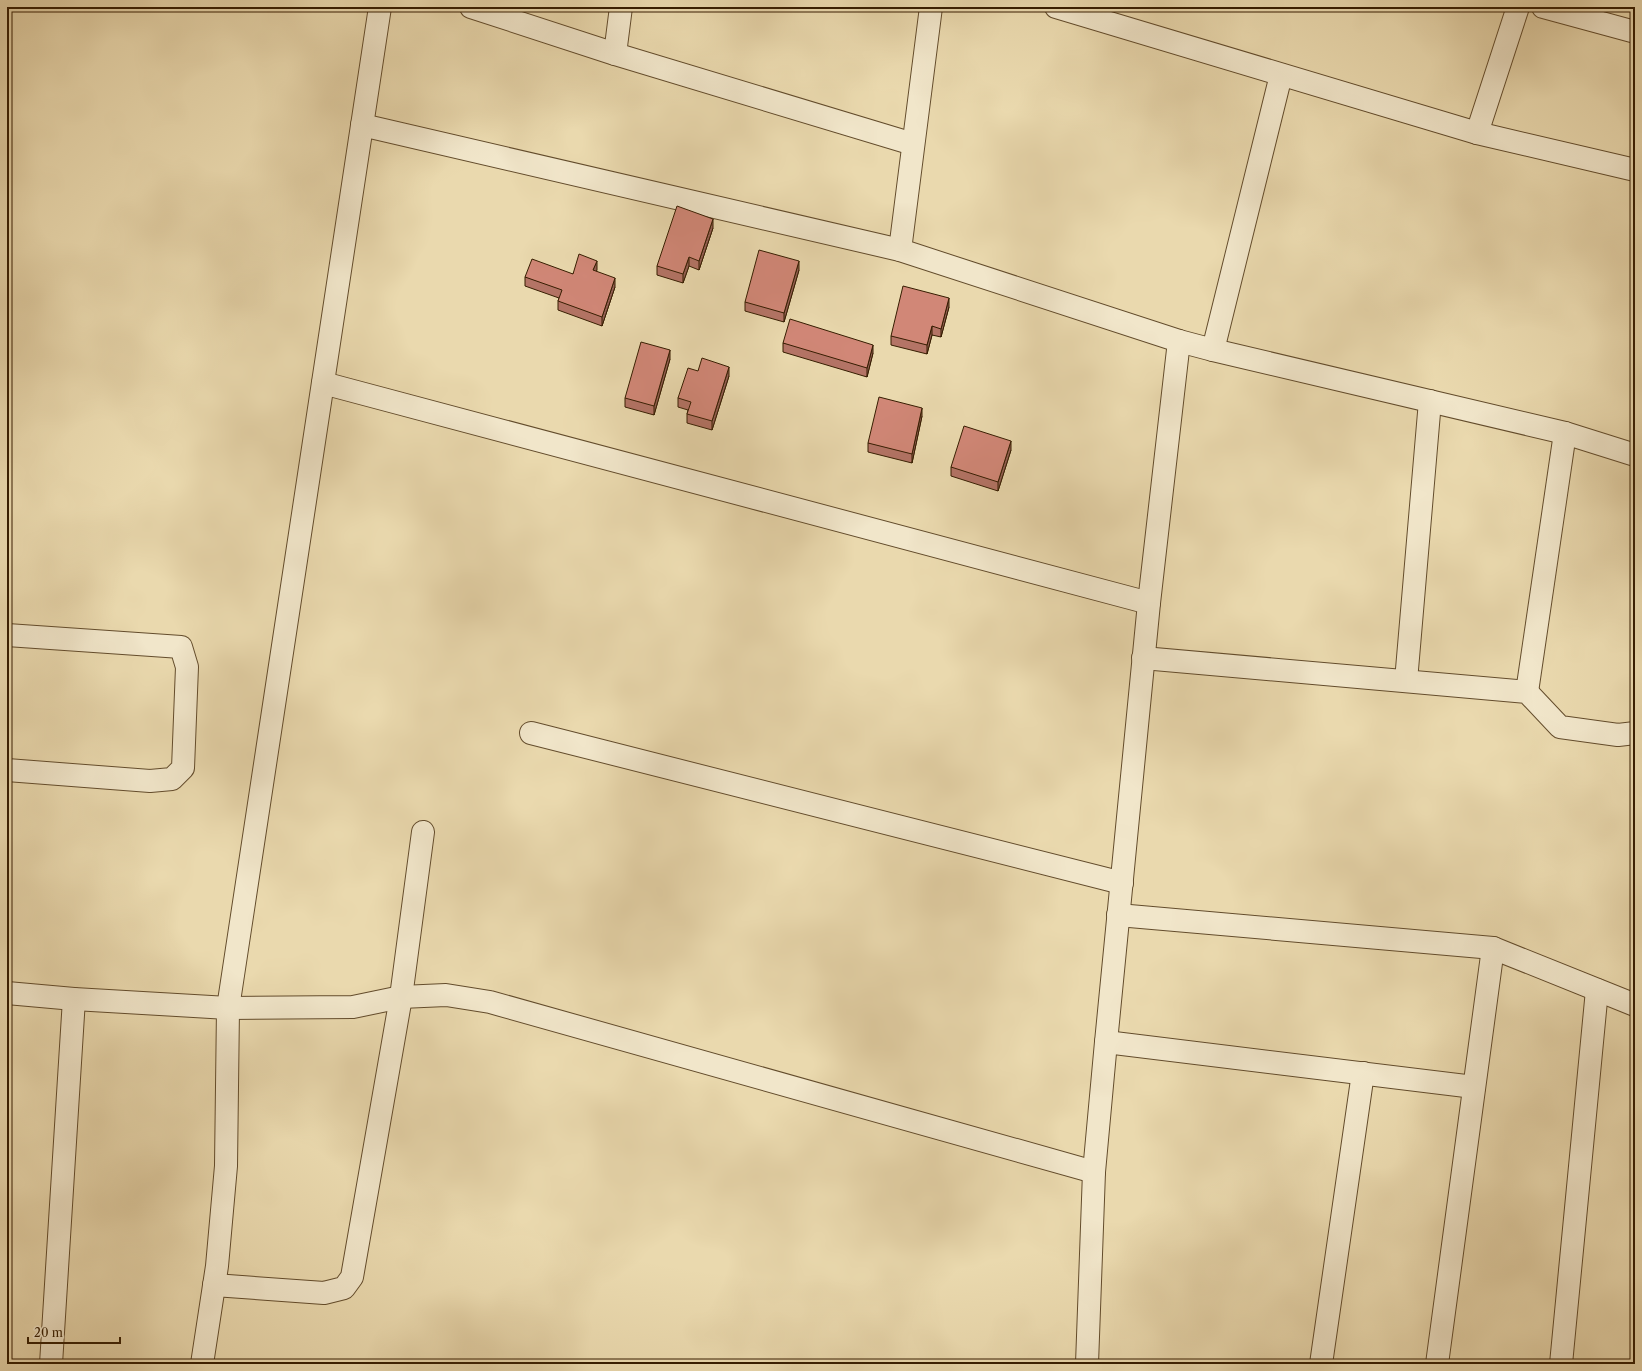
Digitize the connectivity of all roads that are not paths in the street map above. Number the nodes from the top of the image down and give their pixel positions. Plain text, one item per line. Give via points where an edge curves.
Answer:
1 (380, 7) edge
2 (471, 7) edge
3 (621, 7) edge
4 (930, 7) edge
5 (1056, 7) edge
6 (1518, 7) edge
7 (1543, 7) edge
8 (1635, 32) edge
9 (615, 54) junction
10 (1282, 75) junction
11 (362, 125) junction
12 (1477, 133) junction
13 (913, 144) junction
14 (1635, 170) edge
15 (900, 250) junction
16 (1179, 341) junction
17 (1213, 350) junction
18 (323, 383) junction
19 (1430, 401) junction
20 (1566, 433) junction
21 (1635, 455) edge
22 (1149, 603) junction
23 (7, 635) edge
24 (1143, 658) junction
25 (1406, 681) junction
26 (1527, 692) junction
27 (531, 733) dead end
28 (1635, 734) edge
29 (7, 770) edge
30 (423, 832) dead end
31 (1122, 883) junction
32 (1118, 915) junction
33 (1493, 948) junction
34 (1597, 990) junction
35 (7, 993) edge
36 (401, 997) junction
37 (74, 999) junction
38 (1635, 1005) edge
39 (228, 1008) junction
40 (1106, 1042) junction
41 (1363, 1073) junction
42 (1474, 1087) junction
43 (1094, 1172) junction
44 (214, 1285) junction
45 (51, 1364) edge
46 (202, 1364) edge
47 (1087, 1364) edge
48 (1321, 1364) edge
49 (1437, 1364) edge
50 (1562, 1364) edge

1 - 11 street
2 - 9 street
3 - 9 street
4 - 13 street
5 - 10 street
6 - 12 street
7 - 8 street
9 - 13 street
10 - 12 street
10 - 17 street
11 - 15 street
11 - 18 street
12 - 14 street
13 - 15 street
15 - 16 street
16 - 17 street
16 - 22 street
17 - 19 street
18 - 22 street
18 - 39 street
19 - 20 street
19 - 25 street
20 - 21 street
20 - 26 street
22 - 24 street
23 - 29 street via 180,647 187,667 183,768 172,779 150,781
24 - 25 street
24 - 31 street
25 - 26 street
26 - 28 street via 1560,727 1618,735
27 - 31 street
30 - 36 street
31 - 32 street
32 - 33 street
32 - 40 street
33 - 34 street
33 - 42 street
34 - 38 street
34 - 50 street
35 - 37 street
36 - 39 street via 353,1006
36 - 43 street via 446,995 490,1002
36 - 44 street via 352,1278 344,1288 324,1293
37 - 39 street
37 - 45 street
39 - 44 street via 226,1166
40 - 41 street
40 - 43 street
41 - 42 street
41 - 48 street
42 - 49 street
43 - 47 street
44 - 46 street

